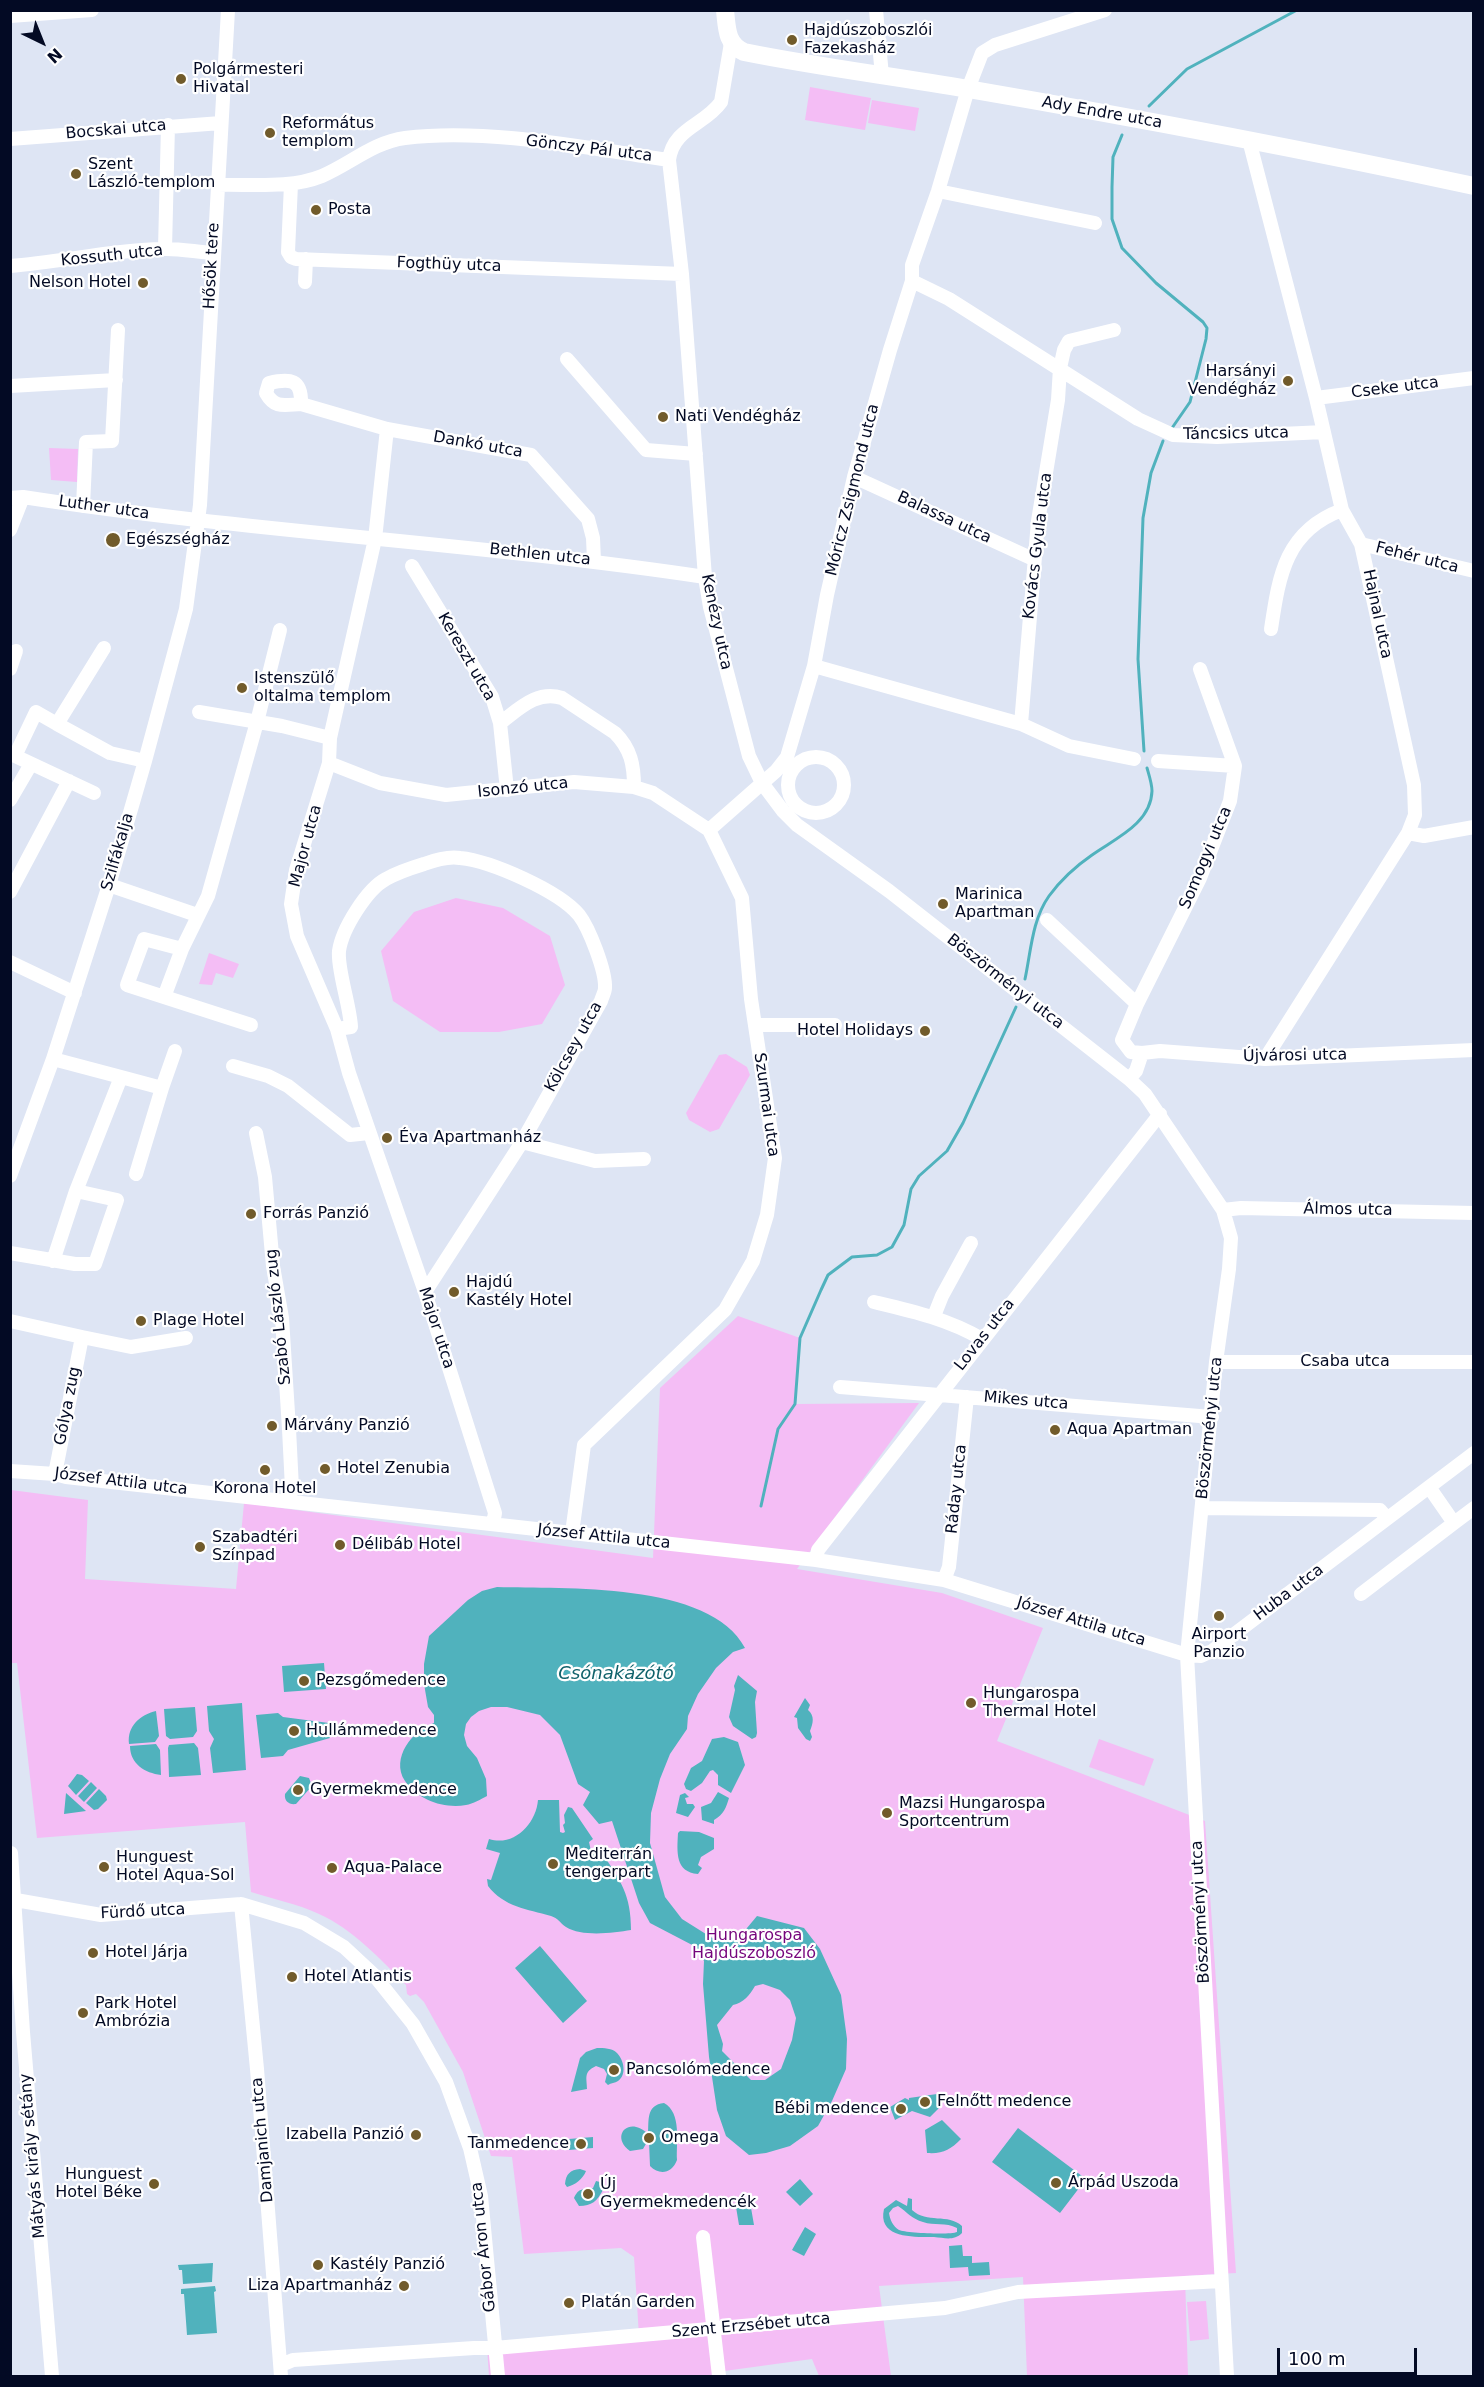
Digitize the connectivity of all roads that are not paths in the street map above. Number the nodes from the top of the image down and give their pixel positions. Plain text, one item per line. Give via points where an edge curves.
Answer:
1 (92, 10) edge
2 (228, 10) edge
3 (725, 10) edge
4 (876, 10) edge
5 (1105, 10) edge
6 (10, 16) edge
7 (731, 43) junction
8 (882, 76) junction
9 (968, 89) junction
10 (221, 123) junction
11 (168, 125) junction
12 (10, 139) edge
13 (1249, 140) junction
14 (669, 160) junction
15 (291, 184) junction
16 (218, 185) junction
17 (1473, 186) edge
18 (938, 191) junction
19 (1095, 223) dead end
20 (165, 249) junction
21 (213, 253) junction
22 (308, 259) junction
23 (10, 266) edge
24 (682, 274) junction
25 (912, 281) junction
26 (305, 282) dead end
27 (118, 330) dead end
28 (1114, 330) dead end
29 (567, 359) dead end
30 (1060, 368) junction
31 (1473, 378) edge
32 (116, 380) junction
33 (10, 386) edge
34 (1316, 398) junction
35 (300, 404) dead end
36 (387, 429) junction
37 (1324, 432) junction
38 (696, 454) junction
39 (854, 477) junction
40 (17, 497) edge
41 (83, 506) junction
42 (1342, 510) junction
43 (198, 521) junction
44 (10, 530) edge
45 (375, 539) junction
46 (1361, 544) junction
47 (1033, 560) junction
48 (594, 561) junction
49 (412, 566) dead end
50 (1473, 572) edge
51 (705, 577) junction
52 (1271, 629) dead end
53 (280, 630) dead end
54 (104, 648) dead end
55 (16, 651) dead end
56 (814, 666) junction
57 (10, 669) edge
58 (1200, 669) dead end
59 (198, 712) dead end
60 (257, 722) junction
61 (500, 723) junction
62 (57, 724) junction
63 (1021, 724) junction
64 (330, 738) junction
65 (1134, 759) dead end
66 (145, 761) junction
67 (792, 761) junction
68 (1158, 761) dead end
69 (31, 764) junction
70 (329, 764) junction
71 (1235, 766) junction
72 (69, 781) junction
73 (762, 783) junction
74 (634, 787) junction
75 (507, 790) junction
76 (94, 793) dead end
77 (10, 800) edge
78 (1473, 827) edge
79 (709, 830) junction
80 (1408, 833) junction
81 (109, 885) junction
82 (10, 892) edge
83 (197, 915) junction
84 (1047, 920) dead end
85 (182, 949) junction
86 (10, 962) edge
87 (75, 993) junction
88 (164, 997) junction
89 (1137, 1004) junction
90 (250, 1025) dead end
91 (755, 1025) junction
92 (835, 1025) dead end
93 (337, 1029) junction
94 (1473, 1050) edge
95 (175, 1051) dead end
96 (1142, 1053) junction
97 (53, 1059) junction
98 (1265, 1059) junction
99 (233, 1066) dead end
100 (121, 1077) junction
101 (1129, 1079) junction
102 (162, 1088) junction
103 (1160, 1114) junction
104 (256, 1133) dead end
105 (369, 1133) junction
106 (522, 1142) junction
107 (644, 1159) dead end
108 (136, 1174) dead end
109 (10, 1176) edge
110 (76, 1191) junction
111 (1223, 1210) junction
112 (1473, 1212) edge
113 (971, 1243) dead end
114 (10, 1253) edge
115 (53, 1261) junction
116 (425, 1292) junction
117 (874, 1302) dead end
118 (934, 1316) junction
119 (10, 1321) edge
120 (82, 1337) junction
121 (186, 1338) dead end
122 (982, 1339) junction
123 (1216, 1362) junction
124 (1473, 1362) edge
125 (840, 1388) dead end
126 (939, 1395) junction
127 (967, 1396) junction
128 (1212, 1417) junction
129 (1473, 1453) edge
130 (10, 1471) edge
131 (55, 1474) junction
132 (1429, 1487) junction
133 (289, 1501) junction
134 (1202, 1508) junction
135 (1473, 1508) edge
136 (1387, 1518) junction
137 (1454, 1522) junction
138 (493, 1524) junction
139 (572, 1533) junction
140 (816, 1560) junction
141 (944, 1580) junction
142 (1361, 1594) dead end
143 (1186, 1655) junction
144 (11, 1853) edge
145 (12, 1899) edge
146 (241, 1904) junction
147 (703, 2237) dead end
148 (1221, 2281) junction
149 (715, 2329) junction
150 (495, 2348) junction
151 (281, 2371) edge
152 (52, 2376) edge
153 (498, 2376) edge
154 (719, 2376) edge
155 (1227, 2376) edge

1 - 6 street
2 - 10 street, Hősök tere
3 - 7 main road
4 - 8 street
5 - 9 street, Móricz Zsigmond utca via 989,48 980,57
7 - 8 main road, Ady Endre utca via 744,52
7 - 14 street, Gönczy Pál utca via 721,102 676,139
8 - 9 main road, Ady Endre utca
9 - 13 main road, Ady Endre utca
9 - 18 street, Móricz Zsigmond utca
10 - 11 street, Bocskai utca
10 - 16 street, Hősök tere
11 - 12 street, Bocskai utca
11 - 20 street
13 - 17 main road, Ady Endre utca
13 - 34 street, Hajnal utca
14 - 15 street, Gönczy Pál utca via 459,134 383,143 322,176
14 - 24 street, Kenézy utca
15 - 16 street, Gönczy Pál utca
15 - 22 street via 288,252 291,257
16 - 21 street, Hősök tere
18 - 19 street
18 - 25 street, Móricz Zsigmond utca via 912,265
20 - 21 street, Kossuth utca
20 - 23 street, Kossuth utca
21 - 43 street, Hősök tere
22 - 24 street, Fogthüy utca
22 - 26 street
24 - 38 street, Kenézy utca
25 - 30 street, Táncsics utca via 949,299
25 - 39 street, Móricz Zsigmond utca
27 - 32 street
28 - 30 street via 1069,341
29 - 38 street via 646,450
30 - 37 street, Táncsics utca via 1138,419 1173,435
30 - 47 street, Kovács Gyula utca
31 - 34 street, Cseke utca
32 - 33 street
32 - 41 street via 112,441 86,442
34 - 37 street, Hajnal utca
35 - 36 street, Dankó utca
36 - 45 street
36 - 48 street, Dankó utca via 531,455 588,519
37 - 42 street, Hajnal utca
38 - 51 street, Kenézy utca
39 - 47 street, Balassa utca
39 - 56 street, Móricz Zsigmond utca
40 - 41 street, Luther utca
40 - 44 street
41 - 43 street, Luther utca
42 - 46 street, Hajnal utca
42 - 52 street via 1302,534 1288,555
43 - 45 street, Bethlen utca
43 - 66 street, Szilfákalja via 186,609
45 - 48 street, Bethlen utca
45 - 64 street, Major utca
46 - 50 street, Fehér utca
46 - 80 street, Hajnal utca via 1414,785 1415,815
47 - 63 street, Kovács Gyula utca
48 - 51 street, Bethlen utca
49 - 61 street, Kereszt utca via 485,682
51 - 73 street, Kenézy utca via 744,740
53 - 60 street
54 - 62 street
55 - 57 street
56 - 63 street
56 - 67 street, Móricz Zsigmond utca
58 - 71 street, Somogyi utca
59 - 60 street
60 - 64 street
60 - 83 street via 208,896
61 - 74 street via 536,698 562,698 622,739 632,761
61 - 75 street, Kereszt utca
62 - 66 street via 110,753
62 - 69 street via 36,712 15,756
63 - 65 street via 1069,746
64 - 70 street, Major utca
66 - 81 street, Szilfákalja
67 - 67 street via 819,757 836,765 844,788 836,805 815,813 795,804 788,784
67 - 73 street, Móricz Zsigmond utca
68 - 71 street
69 - 72 street
69 - 77 street
70 - 75 street, Isonzó utca via 380,783 431,794
70 - 93 street, Major utca via 296,870 291,904 297,936
71 - 89 street, Somogyi utca via 1230,801 1200,878
72 - 76 street
72 - 82 street
73 - 79 street, Móricz Zsigmond utca
73 - 101 street, Böszörményi utca via 797,825 889,891
74 - 75 street, Isonzó utca via 574,782
74 - 79 street, Isonzó utca via 653,793
78 - 80 street via 1424,836
79 - 91 street, Szurmai utca via 742,898
80 - 98 street, Hajnal utca
81 - 83 street
81 - 87 street, Szilfákalja
83 - 85 street
84 - 89 street
85 - 88 street
85 - 88 street via 144,939 127,985
86 - 87 street
87 - 97 street, Szilfákalja
88 - 90 street
89 - 96 street, Somogyi utca via 1122,1040 1131,1052
91 - 92 street
91 - 139 street, Szurmai utca via 775,1158 767,1215 753,1261 725,1310 584,1446
93 - 105 street, Major utca
93 - 106 street, Kölcsey utca via 351,1027 339,952 344,936 371,891 384,880 440,859 459,858 523,878 564,902 579,915 598,956 605,988
94 - 98 street, Újvárosi utca
95 - 102 street
96 - 98 street, Újvárosi utca
96 - 101 street via 1137,1071
97 - 100 street
97 - 109 street, Szilfákalja
99 - 105 street via 288,1086 350,1135
100 - 102 street
100 - 110 street
101 - 103 street, Böszörményi utca
102 - 108 street
103 - 111 street, Böszörményi utca
103 - 122 street, Lovas utca
104 - 133 street, Szabó László zug via 282,1318 290,1441
105 - 116 street, Major utca
106 - 107 street via 595,1161
106 - 116 street, Kölcsey utca
110 - 115 street
110 - 115 street via 117,1200 95,1264
111 - 112 street, Álmos utca
111 - 123 street, Böszörményi utca via 1231,1238
113 - 118 street
114 - 115 street
116 - 138 street, Major utca via 495,1513
117 - 118 street
118 - 122 street
119 - 120 street
120 - 121 street via 131,1347
120 - 131 street, Gólya zug
122 - 126 street, Lovas utca
123 - 124 street, Csaba utca
123 - 128 street, Böszörményi utca
125 - 126 street, Mikes utca
126 - 127 street, Mikes utca
126 - 140 street, Lovas utca via 818,1550
127 - 128 street, Mikes utca
127 - 141 street, Ráday utca via 949,1567
128 - 134 street, Böszörményi utca
129 - 132 street, Huba utca
130 - 131 street, József Attila utca
131 - 133 street, József Attila utca
132 - 136 street, Huba utca
132 - 137 street
133 - 138 street, József Attila utca
134 - 136 street via 1380,1510
134 - 143 street, Böszörményi utca
135 - 137 street
136 - 143 street, Huba utca via 1212,1651 1201,1656
137 - 142 street
138 - 139 street, József Attila utca
139 - 140 street, József Attila utca
140 - 141 street, József Attila utca
141 - 143 street, József Attila utca
143 - 148 street, Böszörményi utca
144 - 145 street, Mátyás király sétány
145 - 146 street, Fürdő utca via 101,1915
145 - 152 street, Mátyás király sétány
146 - 150 street, Gábor Áron utca via 304,1923 344,1947 373,1974 419,2034 446,2082 472,2157 481,2196
146 - 151 street, Damjanich utca
147 - 149 street
148 - 149 street, Szent Erzsébet utca via 1018,2292 945,2308
148 - 155 street, Böszörményi utca
149 - 150 street, Szent Erzsébet utca
149 - 154 street
150 - 151 street, Szent Erzsébet utca via 293,2360
150 - 153 street, Gábor Áron utca

